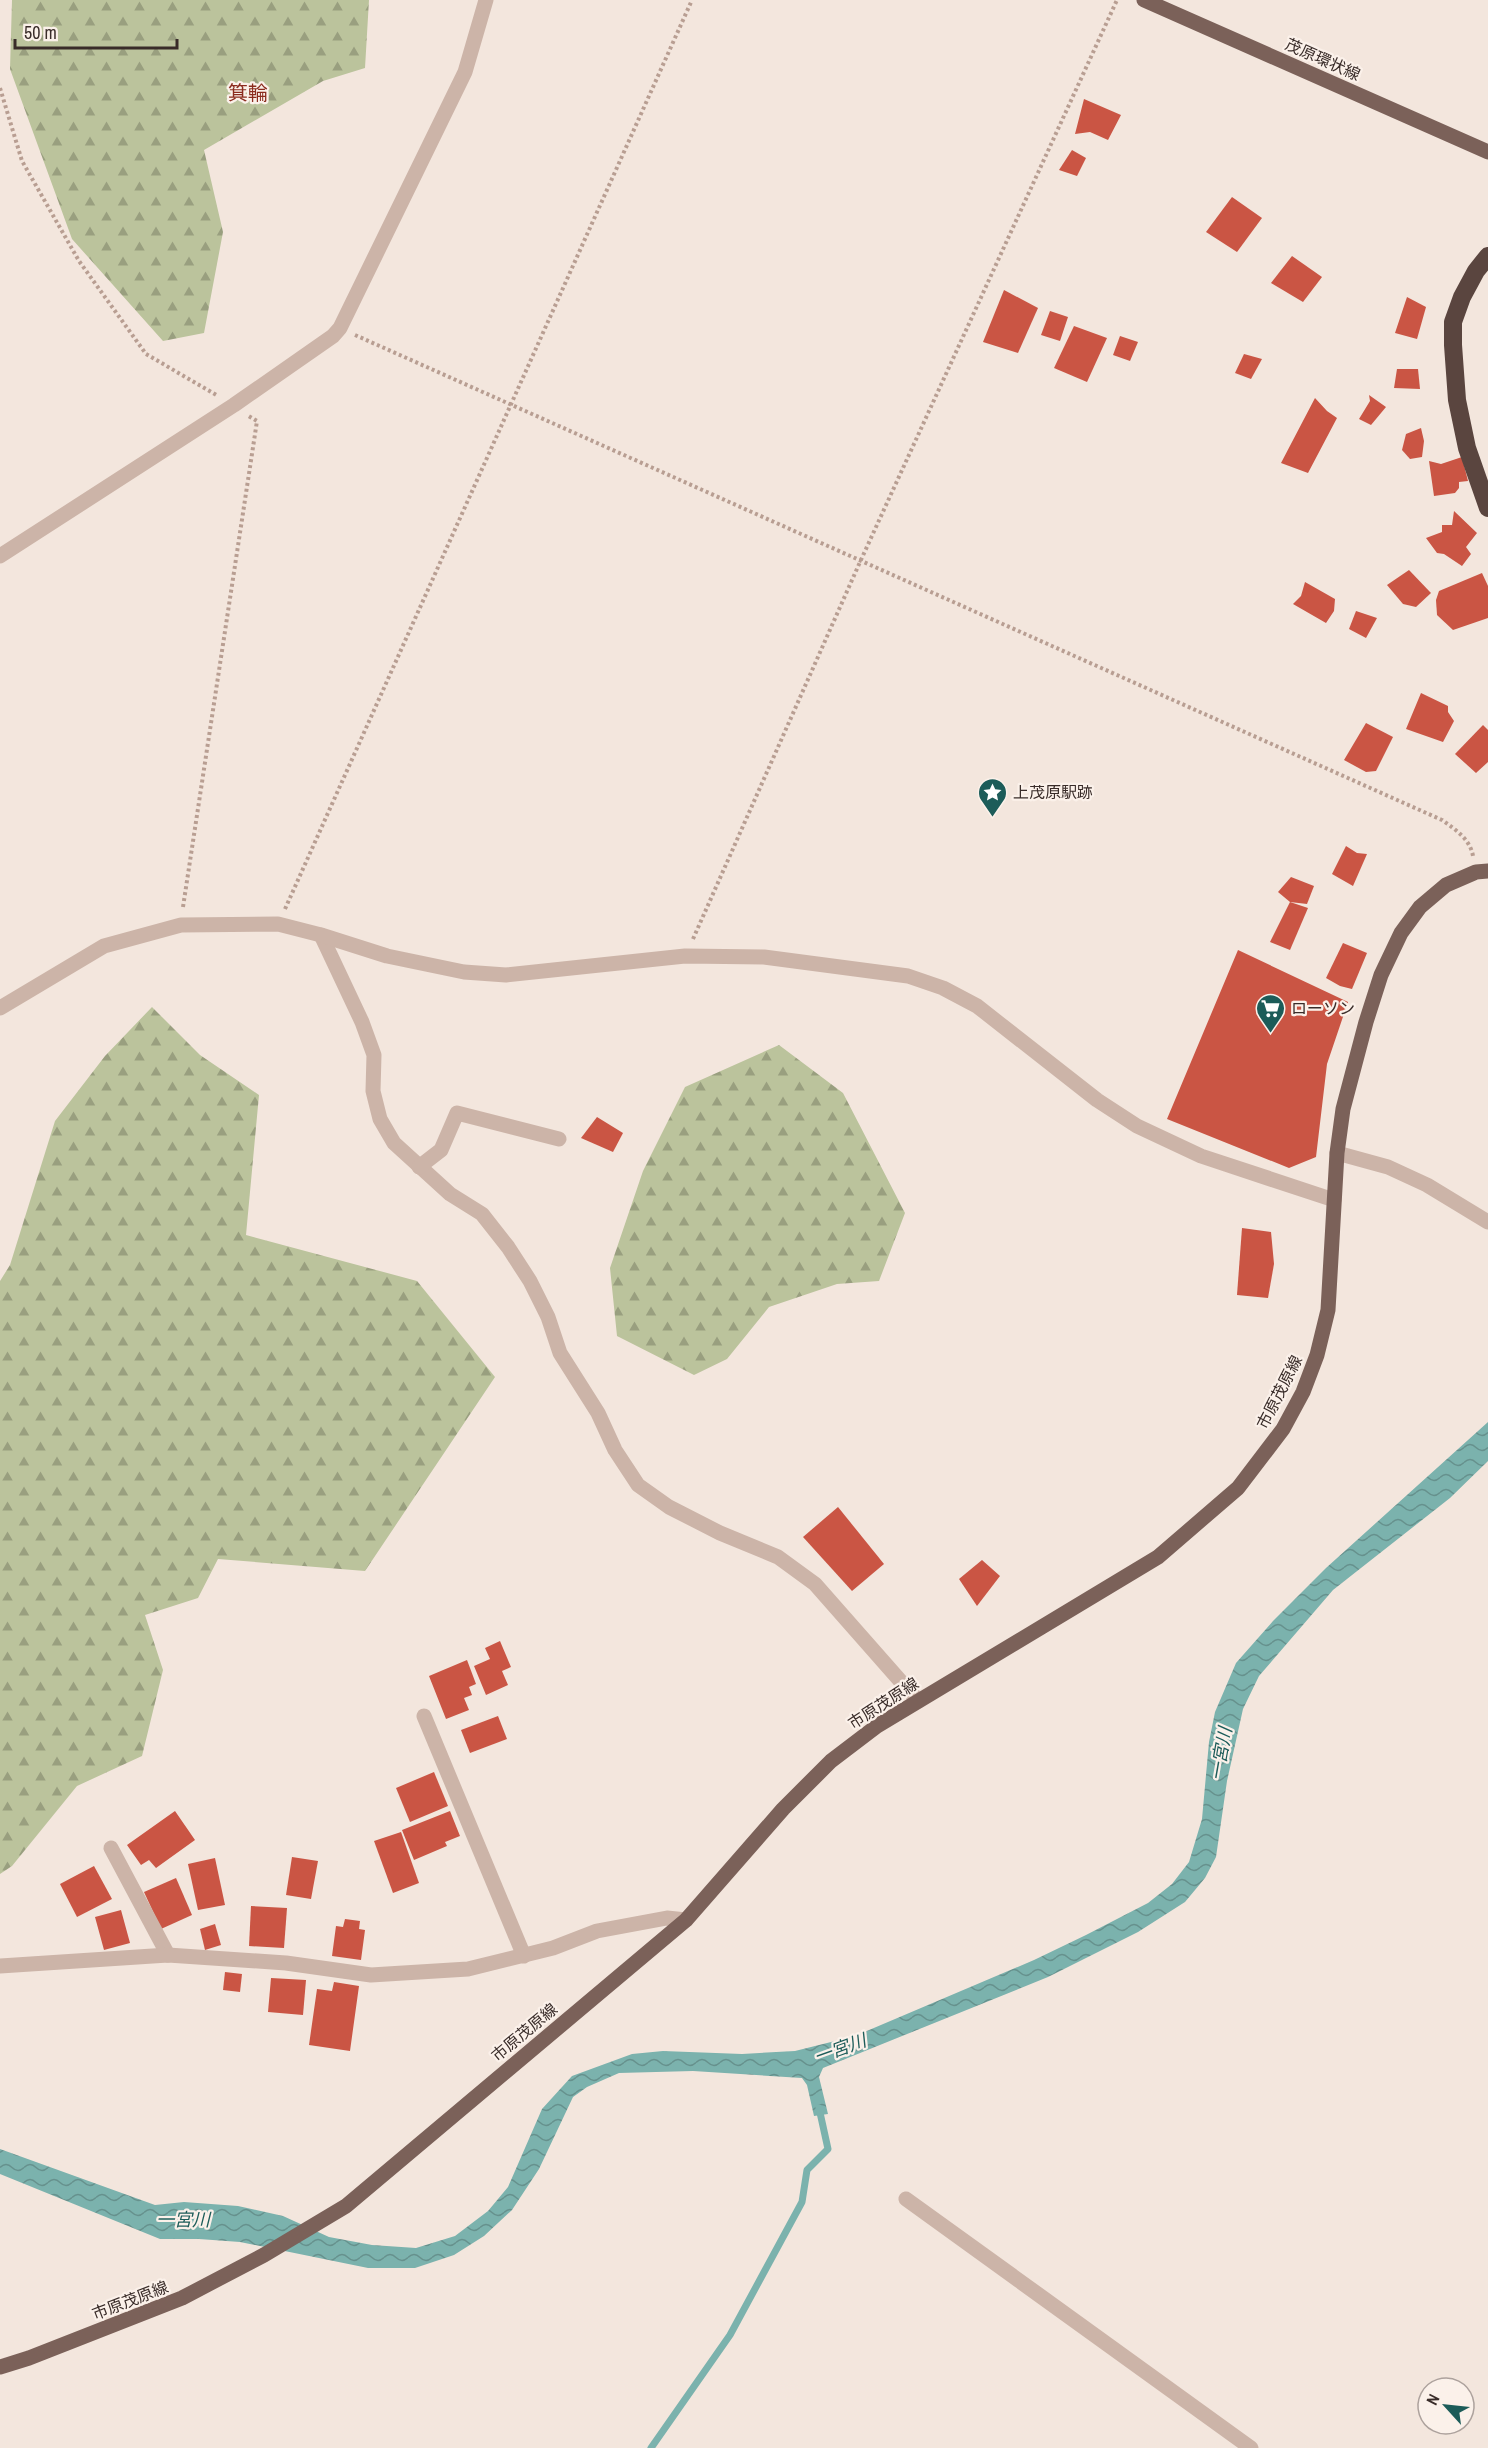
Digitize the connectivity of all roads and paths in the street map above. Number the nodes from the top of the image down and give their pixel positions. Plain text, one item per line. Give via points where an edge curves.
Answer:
1 (486, 0) edge
2 (692, 0) edge
3 (1117, 0) edge
4 (1153, 2) edge
5 (0, 88) edge
6 (1488, 152) edge
7 (1488, 256) edge
8 (340, 328) junction
9 (234, 405) junction
10 (510, 405) junction
11 (1488, 508) edge
12 (0, 556) edge
13 (860, 562) junction
14 (1482, 871) edge
15 (278, 924) junction
16 (181, 925) junction
17 (321, 935) junction
18 (685, 956) junction
19 (0, 1008) edge
20 (559, 1139) dead end
21 (1337, 1153) junction
22 (418, 1167) junction
23 (1334, 1200) junction
24 (1488, 1222) edge
25 (918, 1701) junction
26 (424, 1716) dead end
27 (111, 1848) dead end
28 (686, 1920) junction
29 (168, 1955) junction
30 (524, 1956) junction
31 (0, 1966) edge
32 (906, 2199) dead end
33 (0, 2367) edge
34 (1251, 2448) edge

1 - 8 street via 465,72
2 - 10 path
3 - 13 path
4 - 6 main road, 茂原環状線
5 - 9 path via 22,162 79,261 146,354
7 - 11 highway via 1462,297 1453,322 1453,345 1457,399 1467,448
8 - 9 street
8 - 10 path
9 - 12 street
9 - 16 path via 257,421
10 - 13 path
10 - 15 path
13 - 14 path via 1442,820 1472,848
13 - 18 path
14 - 21 main road, 市原茂原線 via 1446,885 1420,907 1401,933 1381,975 1366,1022 1343,1109
15 - 16 street
15 - 17 street
16 - 19 street via 104,946
17 - 18 street via 387,956 464,972 506,975
17 - 22 street via 374,1054 373,1091 380,1119 394,1143
18 - 23 street via 764,957 908,976 943,988 977,1006 1097,1100 1137,1126 1200,1156
20 - 22 street via 458,1113 441,1150
21 - 23 main road, 市原茂原線
21 - 24 street via 1388,1167
22 - 25 street via 482,1214 508,1247 530,1281 561,1353 638,1485 669,1507 778,1557 815,1584
23 - 25 main road, 市原茂原線 via 1328,1310 1317,1355 1283,1429 1238,1488 1158,1557
25 - 28 main road, 市原茂原線 via 831,1761 783,1809
26 - 30 street
27 - 29 street
28 - 30 street via 667,1918 597,1931
28 - 33 main road, 市原茂原線 via 346,2206 264,2256 183,2298
29 - 30 street via 286,1963 371,1976 468,1969
29 - 31 street
32 - 34 street

